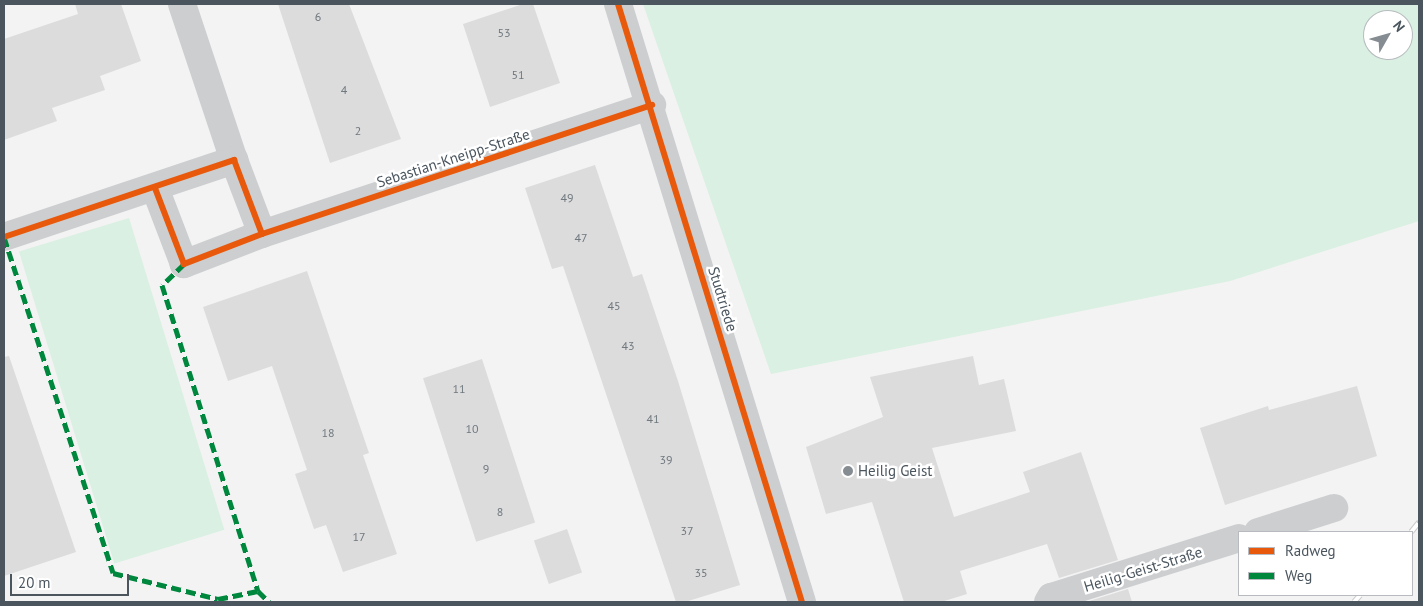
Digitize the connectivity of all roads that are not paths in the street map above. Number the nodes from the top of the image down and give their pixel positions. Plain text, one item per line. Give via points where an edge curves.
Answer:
1 (182, 4) edge
2 (618, 4) edge
3 (652, 106) junction
4 (234, 160) junction
5 (155, 188) junction
6 (262, 234) junction
7 (4, 237) edge
8 (1334, 508) dead end
9 (1261, 531) edge
10 (1238, 538) edge
11 (802, 602) edge
12 (1048, 602) edge

1 - 4 street
2 - 3 street, Studtriede
3 - 6 street, Sebastian-Kneipp-Straße
3 - 11 street, Studtriede
4 - 5 street
4 - 6 street
5 - 6 street, Sebastian-Kneipp-Straße via 184,264
5 - 7 street
8 - 9 street
10 - 12 street, Heilig-Geist-Straße via 1051,597

